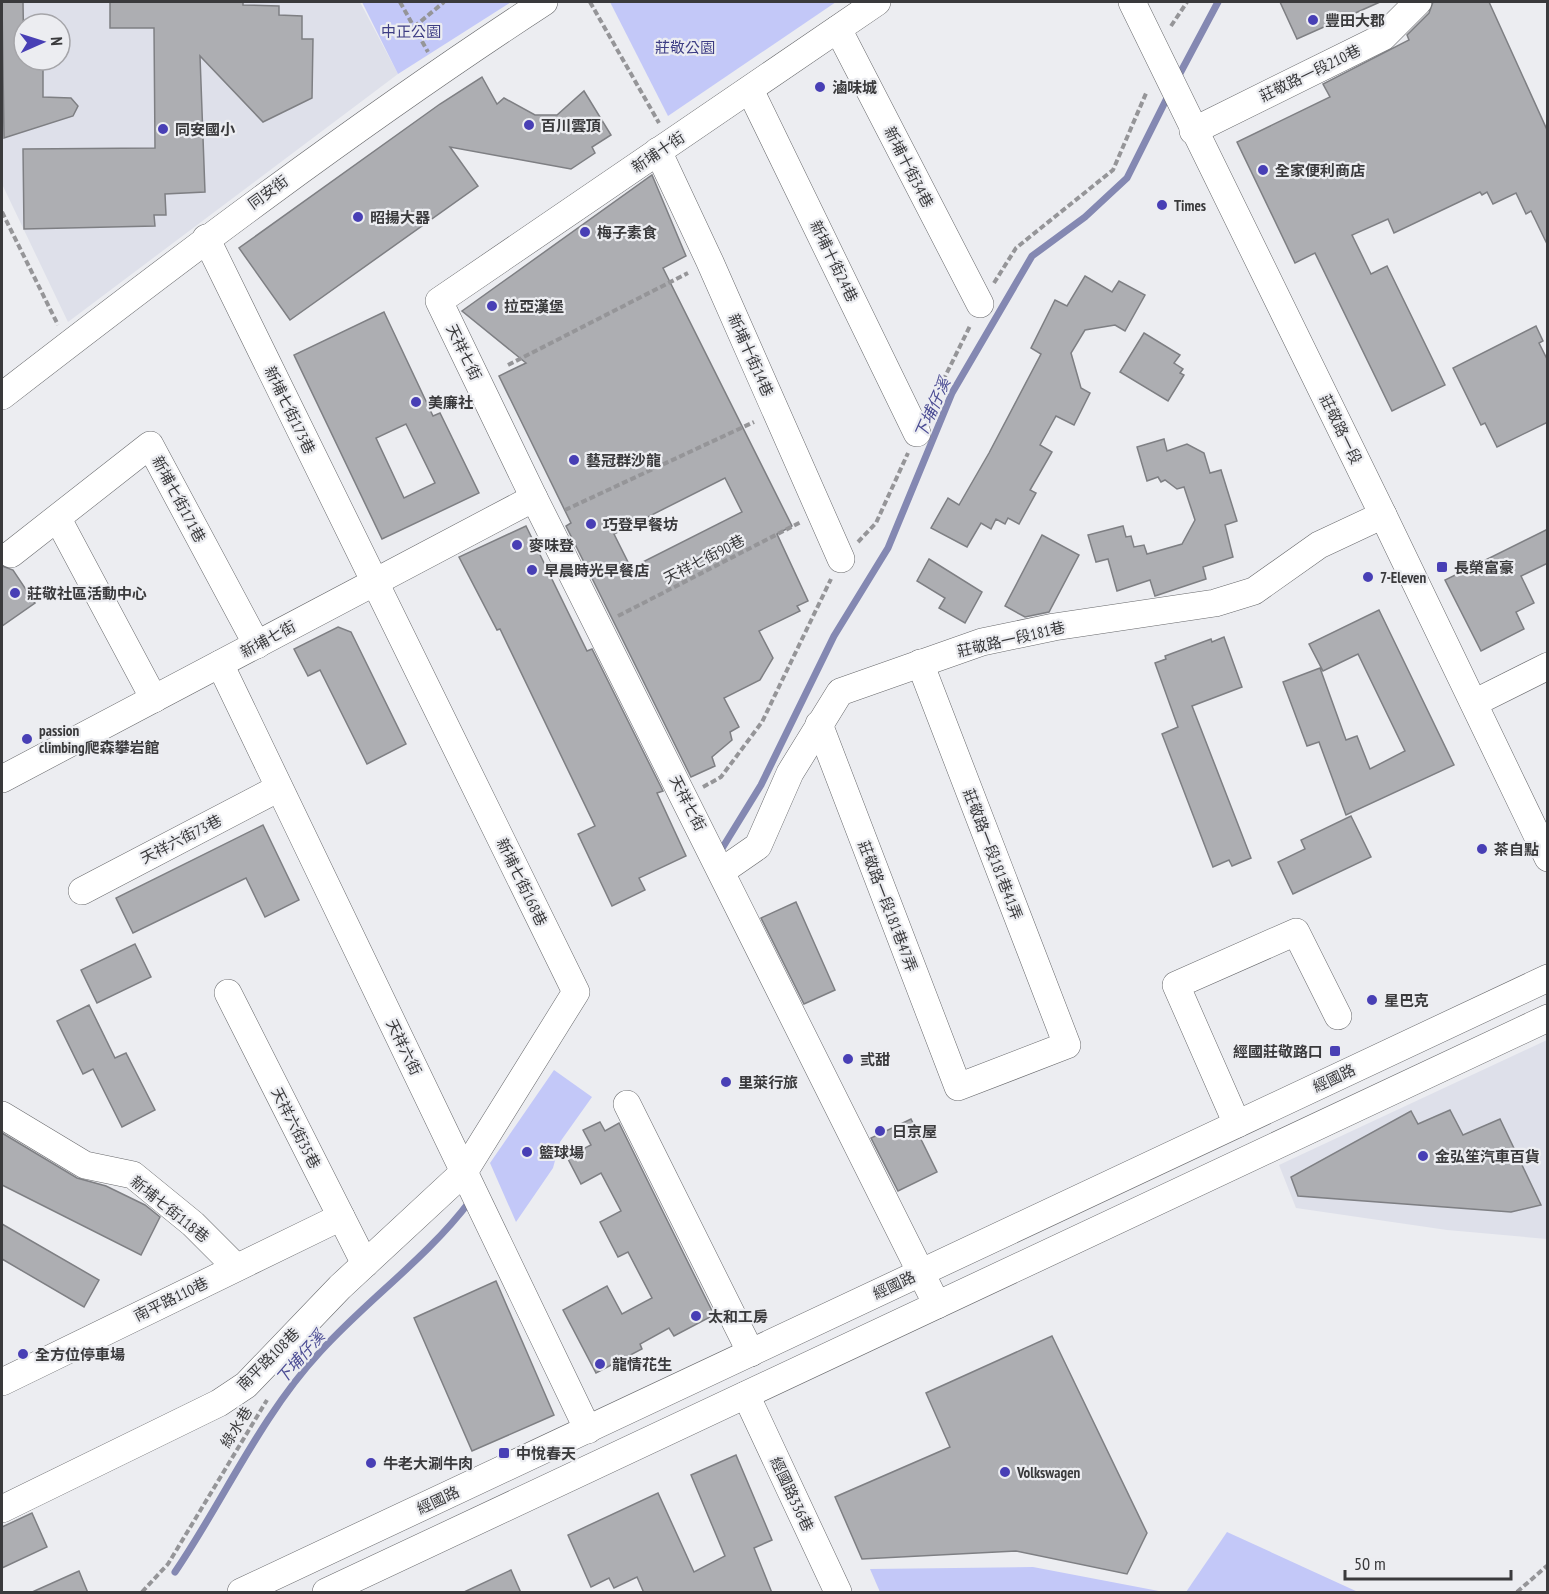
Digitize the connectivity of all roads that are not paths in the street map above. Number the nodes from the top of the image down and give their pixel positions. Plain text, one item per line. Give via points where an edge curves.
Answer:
1 (544, 2) edge
2 (877, 2) edge
3 (1131, 2) edge
4 (1418, 2) edge
5 (838, 29) junction
6 (750, 90) junction
7 (1189, 123) junction
8 (664, 147) junction
9 (206, 238) junction
10 (439, 301) joint
11 (980, 304) dead end
12 (2, 396) edge
13 (917, 433) dead end
14 (540, 509) junction
15 (1383, 515) junction
16 (58, 519) junction
17 (11, 554) dead end
18 (841, 560) dead end
19 (375, 582) junction
20 (256, 645) junction
21 (920, 663) junction
22 (220, 664) junction
23 (1548, 666) edge
24 (154, 699) junction
25 (1474, 703) junction
26 (819, 724) junction
27 (2, 779) edge
28 (279, 788) junction
29 (1548, 858) edge
30 (716, 860) junction
31 (82, 891) dead end
32 (1548, 978) edge
33 (228, 993) dead end
34 (1338, 1016) dead end
35 (1548, 1018) edge
36 (958, 1087) joint
37 (627, 1104) dead end
38 (2, 1115) edge
39 (1237, 1124) junction
40 (466, 1177) junction
41 (341, 1217) junction
42 (365, 1264) junction
43 (236, 1267) junction
44 (922, 1272) junction
45 (937, 1305) junction
46 (751, 1353) junction
47 (2, 1382) edge
48 (746, 1395) junction
49 (588, 1430) junction
50 (2, 1509) edge
51 (241, 1593) edge
52 (326, 1593) edge
53 (838, 1593) edge

1 - 9 street, 同安街 via 438,71
2 - 5 street, 新埔十街
3 - 7 street, 莊敬路一段 via 1160,31
4 - 7 street, 莊敬路一段210巷 via 1383,37
5 - 6 street, 新埔十街
5 - 11 street, 新埔十街34巷
6 - 8 street, 新埔十街
6 - 13 street, 新埔十街24巷
7 - 15 street, 莊敬路一段
8 - 10 street, 新埔十街
8 - 18 street, 新埔十街14巷 via 710,262
9 - 12 street, 同安街
9 - 19 street, 新埔七街173巷
10 - 14 street, 天祥七街
14 - 19 street, 新埔七街
14 - 30 street, 天祥七街
15 - 21 street, 莊敬路一段181巷 via 1319,545 1254,591 1215,603 982,642
15 - 25 street, 莊敬路一段
16 - 17 street, 新埔七街171巷
16 - 20 street, 新埔七街171巷 via 150,445
16 - 24 street
19 - 20 street, 新埔七街
19 - 40 street, 新埔七街168巷 via 576,992
20 - 22 street, 新埔七街
21 - 26 street, 莊敬路一段181巷 via 840,692
21 - 36 street, 莊敬路一段181巷41弄 via 1067,1045
22 - 24 street, 新埔七街
22 - 28 street, 天祥六街
23 - 25 street
24 - 27 street, 新埔七街
25 - 29 street, 莊敬路一段
26 - 30 street, 莊敬路一段181巷 via 790,773 758,846
26 - 36 street, 莊敬路一段181巷47弄
28 - 31 street, 天祥六街73巷
28 - 40 street, 天祥六街
30 - 44 street, 天祥七街
32 - 39 street, 經國路
33 - 41 street, 天祥六街35巷
34 - 39 street via 1296,932 1176,985
35 - 45 street
37 - 46 street
38 - 43 street, 新埔七街118巷 via 84,1165 133,1175 193,1224
39 - 44 street, 經國路
40 - 42 street, 南平路108巷
40 - 49 street, 天祥六街
41 - 42 street, 天祥六街35巷
41 - 43 street, 南平路110巷
42 - 50 street, 南平路108巷 via 246,1385 219,1403
43 - 47 street, 南平路110巷
44 - 45 street, 天祥七街
44 - 46 street, 經國路
45 - 48 street
46 - 49 street, 經國路
48 - 52 street
48 - 53 street, 經國路336巷
49 - 51 street, 經國路

